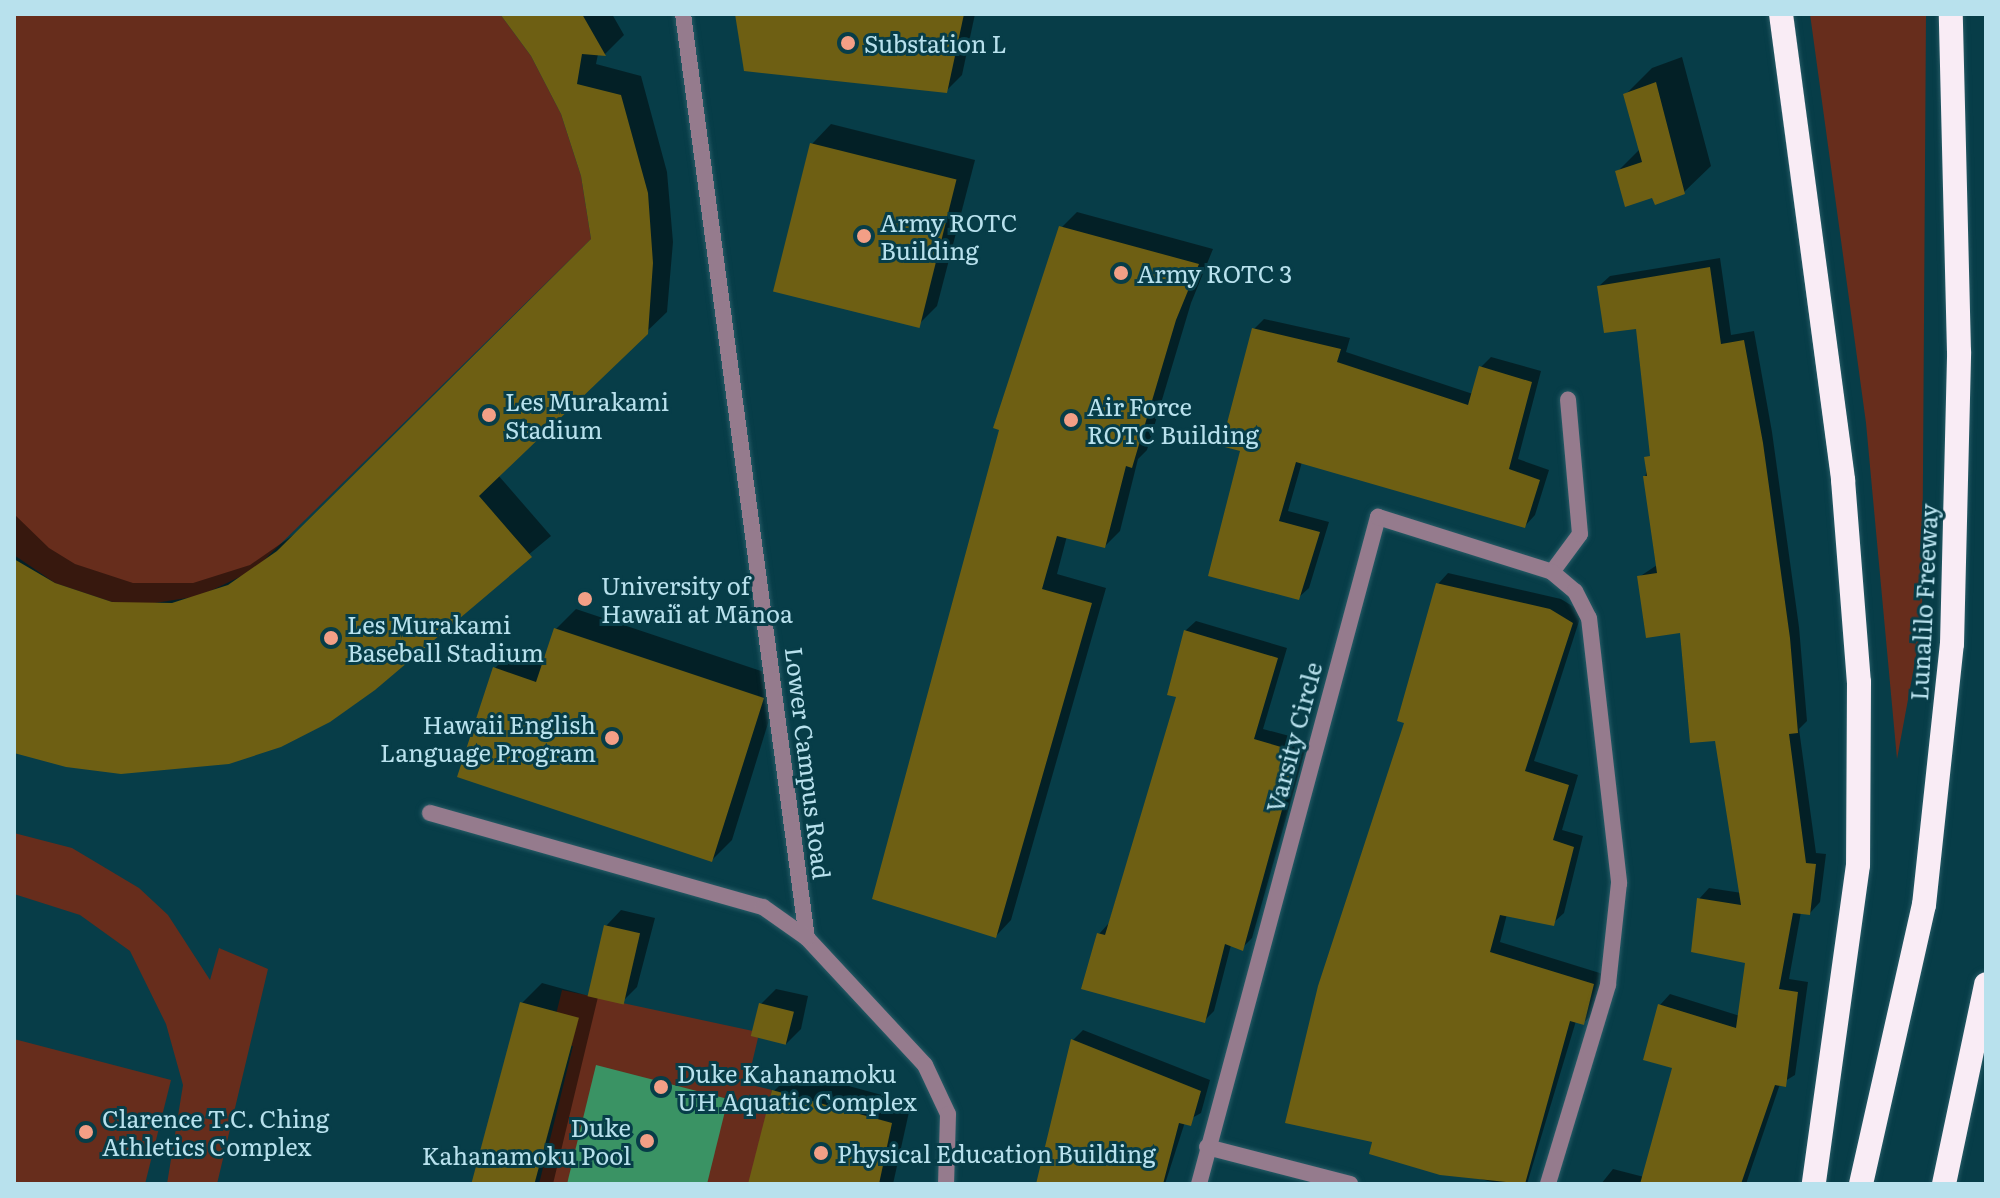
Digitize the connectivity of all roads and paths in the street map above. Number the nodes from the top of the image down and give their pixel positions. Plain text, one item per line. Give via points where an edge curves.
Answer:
1 (683, 14) edge
2 (1781, 14) edge
3 (1951, 14) edge
4 (1568, 400) dead end
5 (1552, 572) junction
6 (430, 813) dead end
7 (807, 938) junction
8 (1986, 984) edge
9 (1207, 1147) junction
10 (946, 1184) edge
11 (1199, 1184) edge
12 (1350, 1184) edge
13 (1548, 1184) edge
14 (1814, 1184) edge
15 (1861, 1184) edge
16 (1944, 1184) edge

1 - 7 street, Lower Campus Road
2 - 14 highway via 1843,480 1859,682 1858,865
3 - 15 highway, Lunalilo Freeway via 1959,352 1952,644 1924,905
4 - 5 street via 1580,534
5 - 9 street, Varsity Circle via 1378,517
5 - 13 street, Varsity Circle via 1575,591 1589,618 1619,883 1608,985
6 - 7 street via 763,907
7 - 10 street via 925,1065 948,1114
8 - 16 highway
9 - 11 street, Varsity Circle
9 - 12 street

